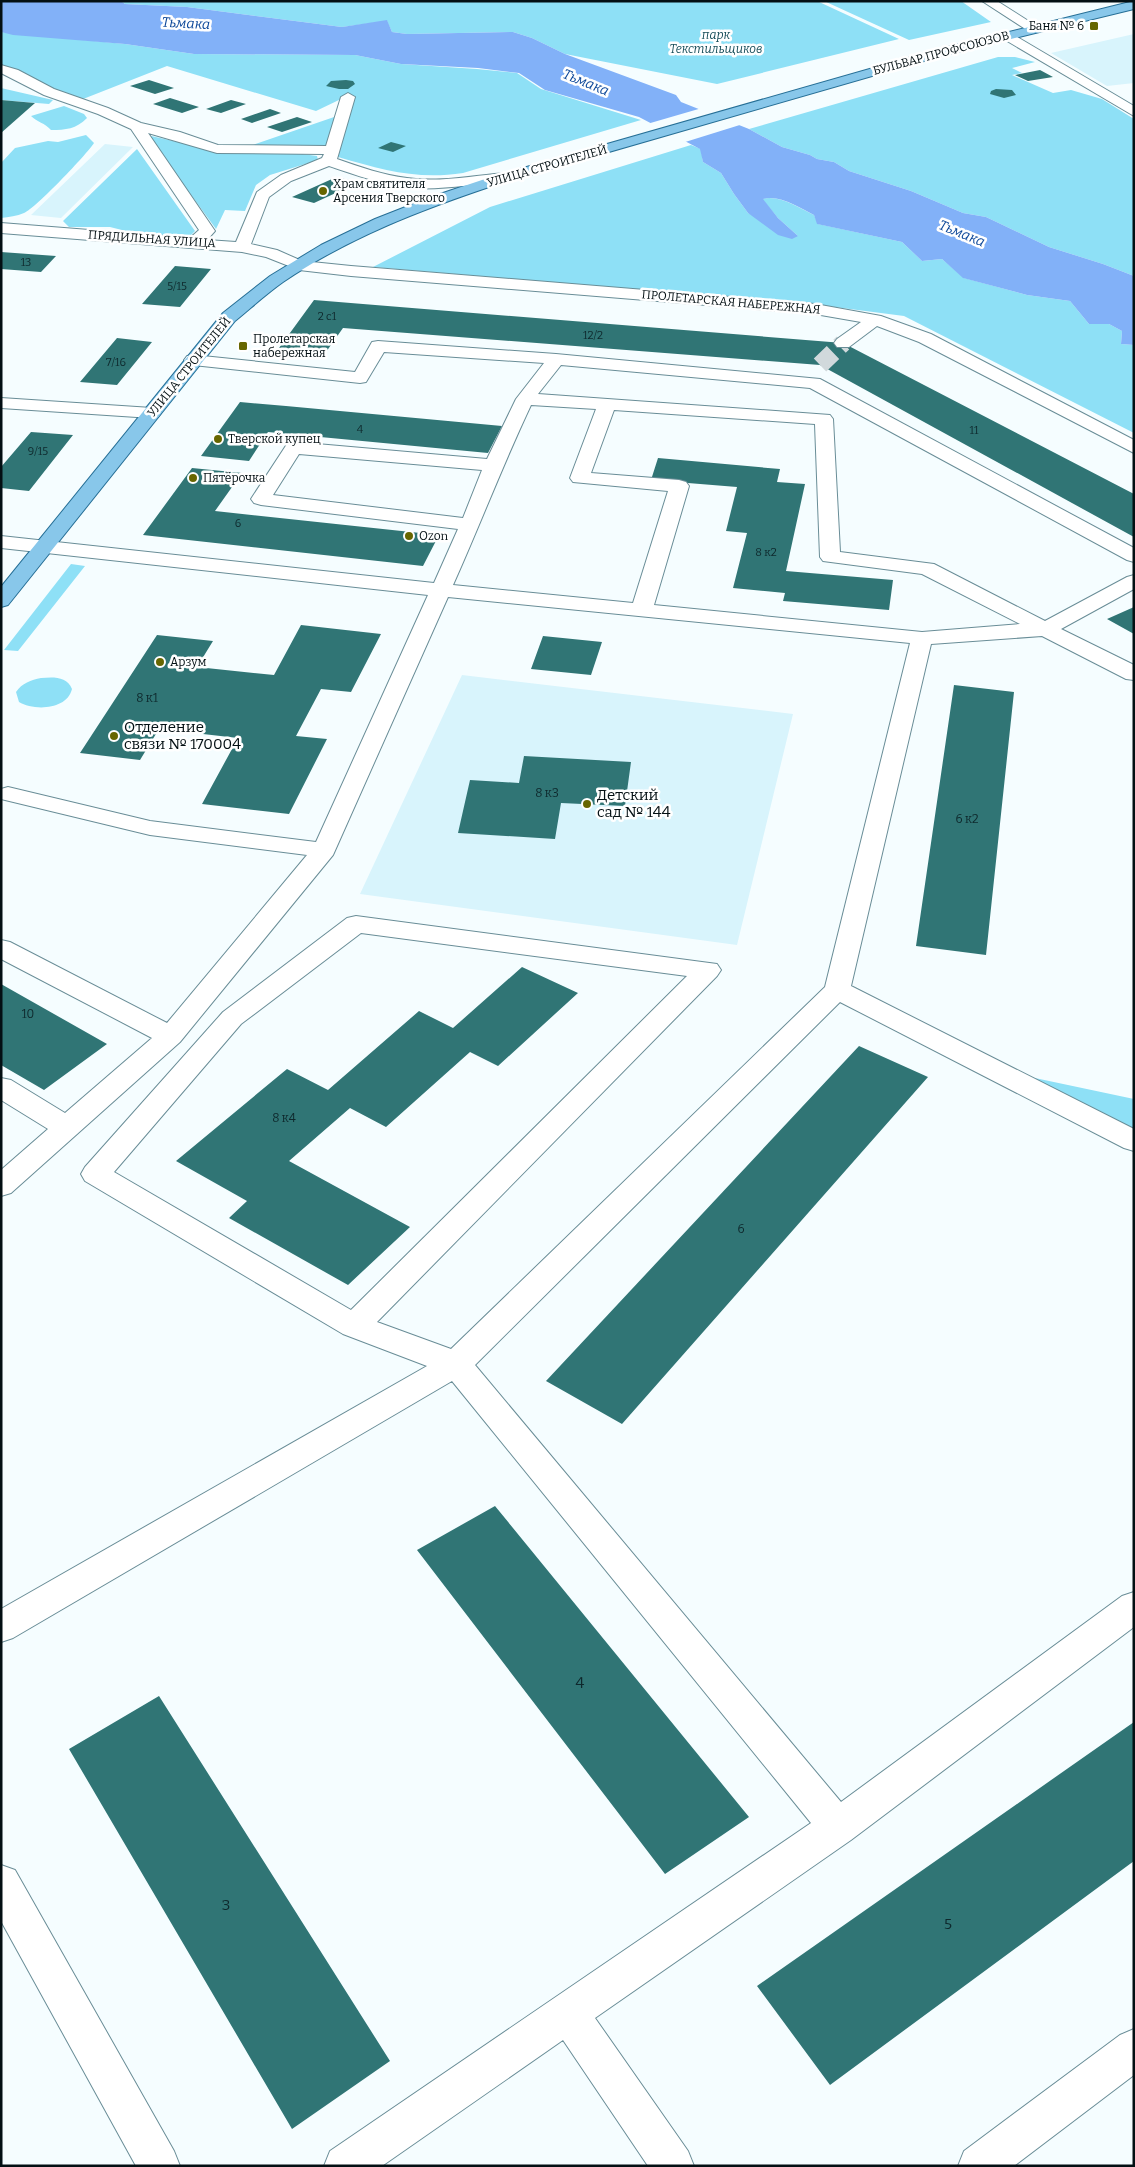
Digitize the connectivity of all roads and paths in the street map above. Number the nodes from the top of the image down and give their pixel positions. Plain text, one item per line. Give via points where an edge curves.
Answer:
1 (988, 1) edge
2 (1134, 5) edge
3 (1034, 29) junction
4 (1007, 35) junction
5 (1, 69) edge
6 (348, 97) dead end
7 (750, 108) joint
8 (1134, 112) edge
9 (136, 126) junction
10 (331, 156) junction
11 (507, 177) junction
12 (1, 228) edge
13 (195, 242) junction
14 (242, 247) junction
15 (299, 265) junction
16 (875, 320) junction
17 (842, 343) tunnel mouth
18 (556, 359) junction
19 (194, 360) junction
20 (820, 365) tunnel mouth
21 (814, 383) junction
22 (525, 399) junction
23 (1, 403) edge
24 (607, 404) junction
25 (152, 412) junction
26 (1134, 447) edge
27 (493, 465) junction
28 (470, 526) junction
29 (1, 542) edge
30 (46, 546) junction
31 (1134, 556) edge
32 (1134, 581) edge
33 (440, 590) junction
34 (1, 601) edge
35 (642, 609) junction
36 (1045, 629) junction
37 (922, 638) junction
38 (1134, 674) edge
39 (8, 794) dead end
40 (324, 850) junction
41 (1, 948) edge
42 (837, 990) junction
43 (171, 1036) junction
44 (1, 1087) edge
45 (68, 1128) junction
46 (1134, 1141) edge
47 (1, 1186) edge
48 (354, 1326) junction
49 (456, 1364) junction
50 (1134, 1607) edge
51 (1, 1627) edge
52 (838, 1827) junction
53 (1, 1883) edge
54 (568, 2013) junction
55 (1134, 2049) edge
56 (159, 2166) edge
57 (345, 2166) edge
58 (673, 2166) edge
59 (979, 2166) edge

1 - 3 street
2 - 3 main road, БУЛЬВАР ПРОФСОЮЗОВ
3 - 4 main road, БУЛЬВАР ПРОФСОЮЗОВ
4 - 7 main road, БУЛЬВАР ПРОФСОЮЗОВ
4 - 8 street
5 - 9 street via 49,92
6 - 10 street
7 - 11 main road, УЛИЦА СТРОИТЕЛЕЙ
9 - 10 street via 216,149
9 - 13 street via 207,232
10 - 11 street via 380,178 409,183
10 - 14 street via 286,178 262,195
11 - 15 main road, УЛИЦА СТРОИТЕЛЕЙ via 392,217
12 - 13 street, ПРЯДИЛЬНАЯ УЛИЦА
13 - 14 street, ПРЯДИЛЬНАЯ УЛИЦА
14 - 15 street, ПРЯДИЛЬНАЯ УЛИЦА via 271,253
15 - 16 street, ПРОЛЕТАРСКАЯ НАБЕРЕЖНАЯ via 815,309
15 - 19 main road, УЛИЦА СТРОИТЕЛЕЙ via 229,317
16 - 17 street
16 - 26 street, ПРОЛЕТАРСКАЯ НАБЕРЕЖНАЯ via 925,338
18 - 19 street via 378,346 360,378
18 - 21 street
18 - 22 street
19 - 25 main road, УЛИЦА СТРОИТЕЛЕЙ
20 - 21 street
21 - 31 street
22 - 24 street
22 - 27 street
23 - 25 street
24 - 35 street via 580,478 679,486
24 - 36 street via 824,419 830,557 927,568
25 - 30 main road, УЛИЦА СТРОИТЕЛЕЙ
27 - 28 street
27 - 28 street via 294,448 261,499
28 - 33 street
29 - 30 street
30 - 33 street
30 - 34 main road, УЛИЦА СТРОИТЕЛЕЙ
32 - 36 street
33 - 35 street
33 - 40 street
35 - 37 street
36 - 37 street
36 - 38 street
37 - 42 street
39 - 40 street via 150,828
40 - 43 street
41 - 43 street
42 - 46 street
42 - 49 street
43 - 45 street
44 - 45 street
45 - 47 street
48 - 48 street via 95,1174 232,1018 356,924 708,970
48 - 49 street
49 - 51 street
49 - 52 street
50 - 52 street
52 - 54 street
53 - 56 street
54 - 57 street
54 - 58 street
55 - 59 street

